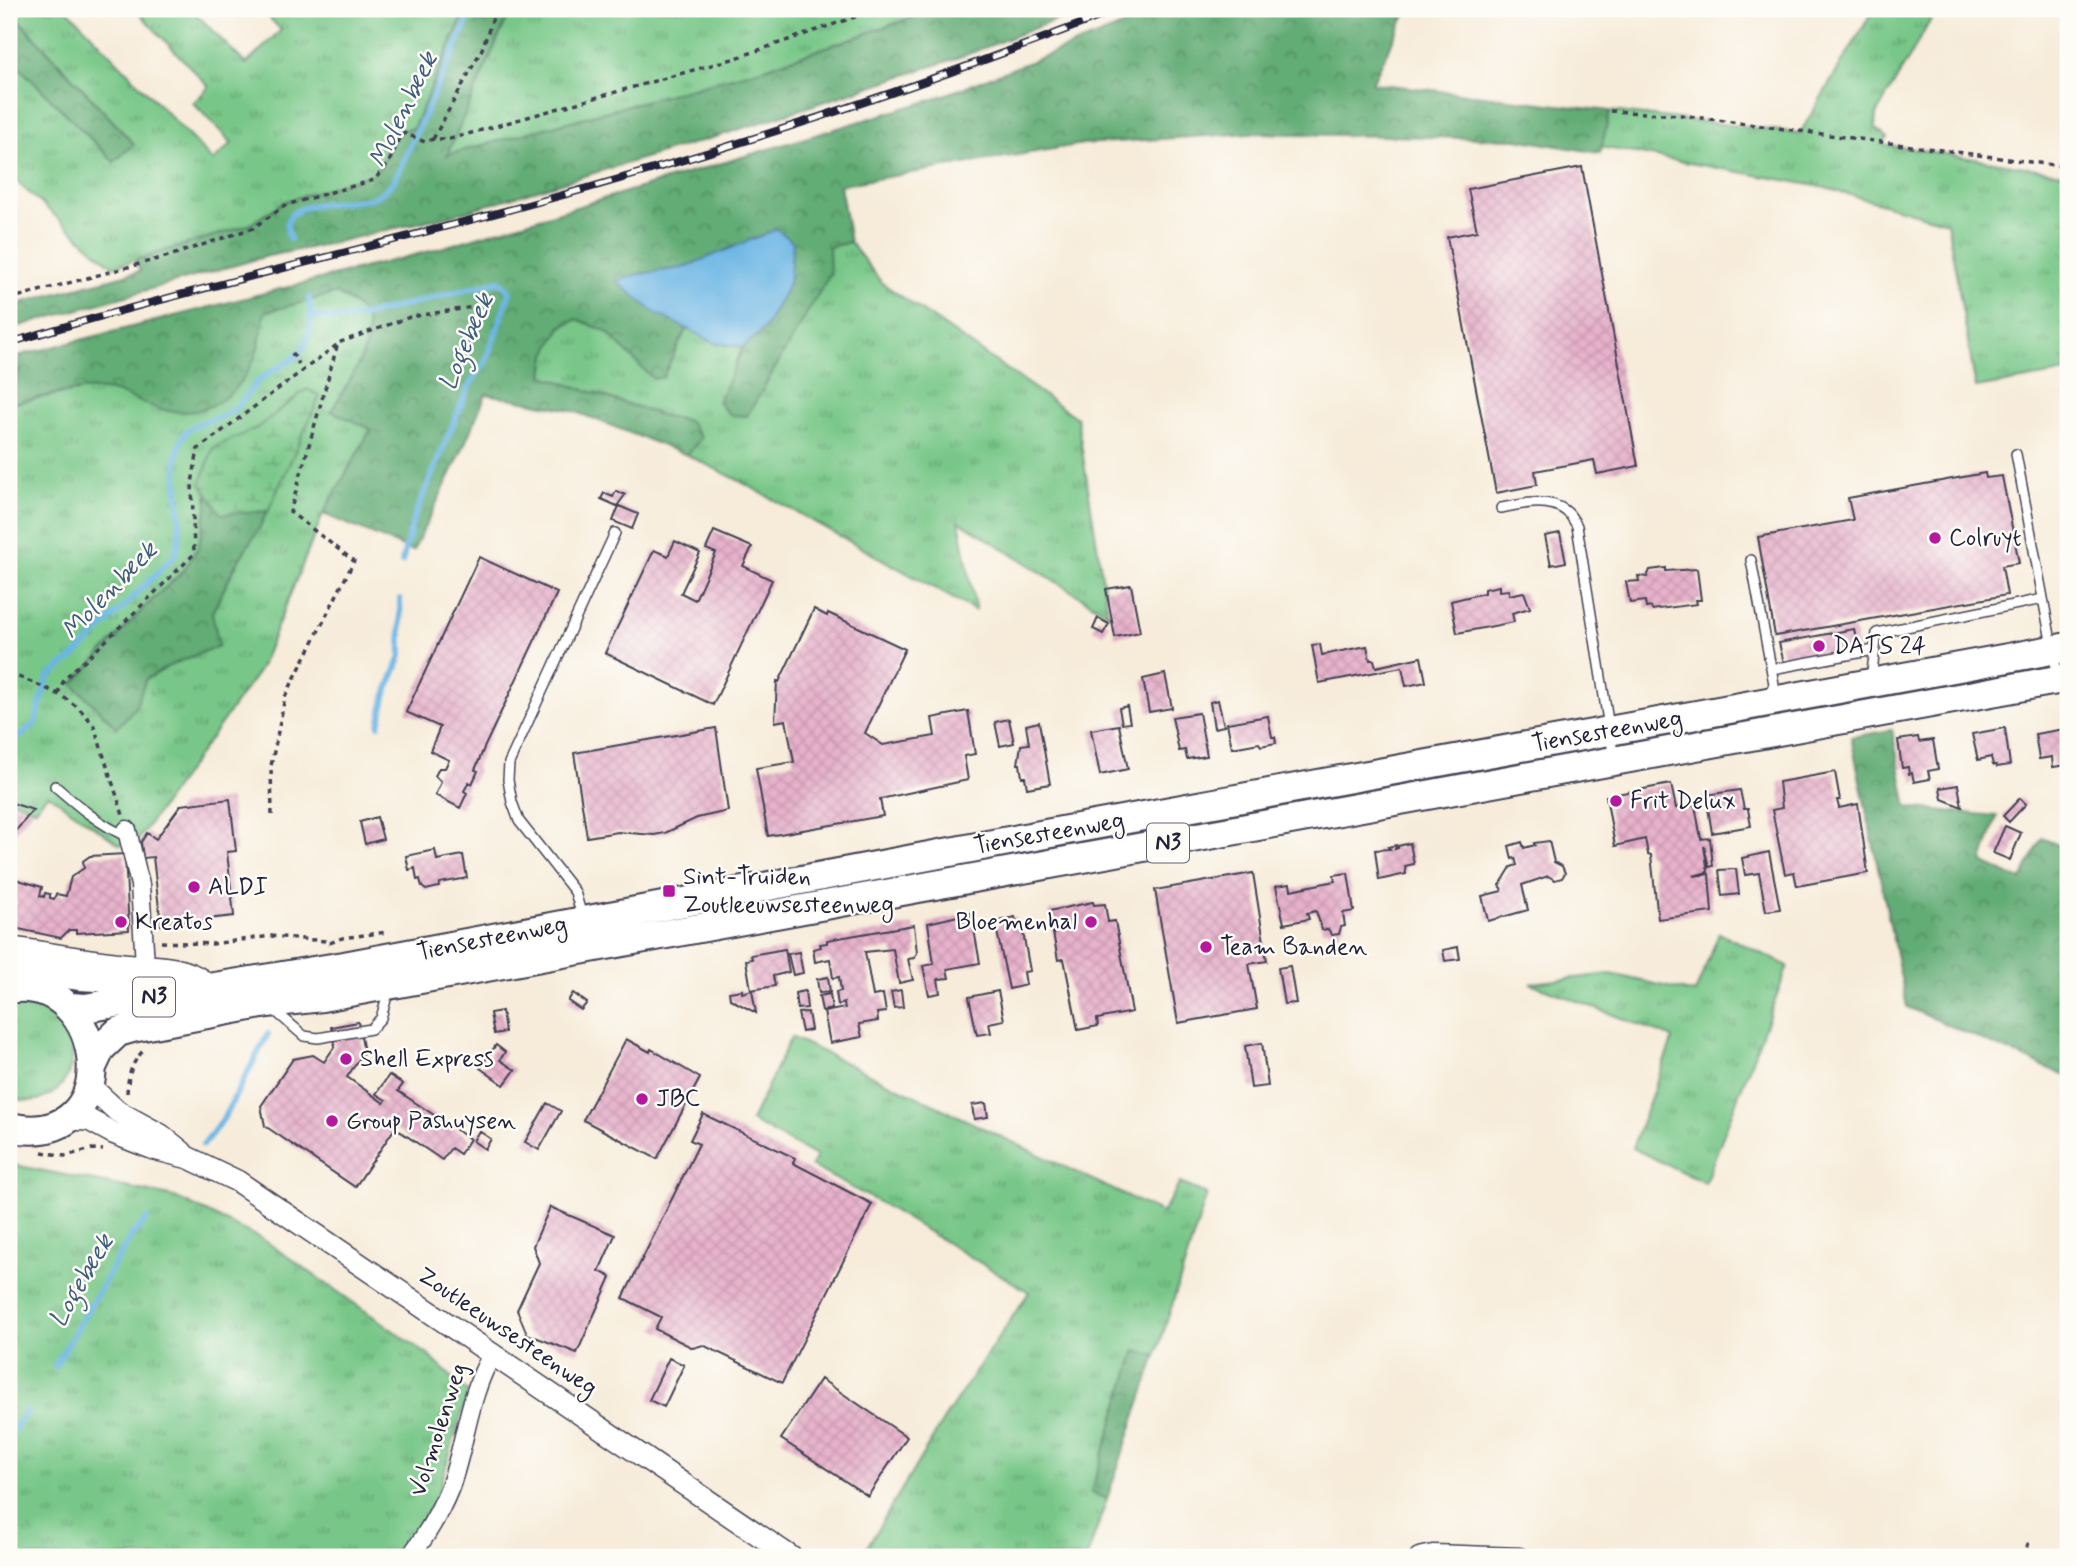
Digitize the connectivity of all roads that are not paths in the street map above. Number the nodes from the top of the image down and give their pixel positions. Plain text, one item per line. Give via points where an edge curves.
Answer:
1 (2016, 454) dead end
2 (1501, 508) dead end
3 (615, 533) dead end
4 (1751, 560) dead end
5 (2043, 599) junction
6 (2060, 649) edge
7 (1874, 650) junction
8 (1772, 669) junction
9 (2063, 679) edge
10 (1870, 683) junction
11 (1770, 717) junction
12 (1609, 732) junction
13 (1614, 761) junction
14 (55, 786) dead end
15 (129, 834) joint
16 (662, 907) junction
17 (586, 935) junction
18 (667, 938) junction
19 (9, 946) edge
20 (145, 964) junction
21 (9, 966) edge
22 (203, 979) junction
23 (237, 982) junction
24 (390, 985) junction
25 (9, 989) edge
26 (267, 1003) junction
27 (70, 1007) junction
28 (92, 1076) junction
29 (69, 1119) junction
30 (9, 1127) edge
31 (189, 1158) junction
32 (493, 1353) junction
33 (410, 1557) edge
34 (791, 1557) edge
35 (1419, 1557) edge
36 (1520, 1557) edge

1 - 5 lane
2 - 12 lane via 1552,504 1568,512 1577,526
3 - 17 lane via 509,763 512,802 520,821 575,892
4 - 8 lane
5 - 6 lane
5 - 7 lane via 1877,634
6 - 9 lane
6 - 10 main road, Tiensesteenweg / N3
7 - 8 lane
7 - 10 lane
8 - 11 lane
9 - 11 main road, Tiensesteenweg / N3
10 - 11 main road, Tiensesteenweg / N3
11 - 12 main road, Tiensesteenweg / N3
11 - 13 main road, Tiensesteenweg / N3
12 - 13 lane
12 - 16 main road, Tiensesteenweg / N3
13 - 18 main road, Tiensesteenweg / N3
14 - 15 lane via 110,829
15 - 20 street via 140,885
16 - 17 main road, Tiensesteenweg / N3
16 - 18 lane
17 - 18 main road, Tiensesteenweg / N3
17 - 23 main road, Tiensesteenweg / N3
17 - 24 main road, Tiensesteenweg / N3
19 - 20 street
20 - 22 street via 171,966
21 - 22 main road via 142,981
22 - 23 main road
23 - 27 main road, Tiensesteenweg / N3
24 - 26 main road, Tiensesteenweg / N3
24 - 26 lane via 381,1018 371,1029 318,1038 304,1036
25 - 27 main road via 40,990
26 - 28 main road, Tiensesteenweg / N3 via 118,1032 101,1048
27 - 28 main road via 87,1041
28 - 29 main road, N3 via 85,1100
28 - 31 street, Zoutleeuwsesteenweg via 117,1111 161,1135
29 - 30 main road via 34,1129
29 - 31 street, Zoutleeuwsesteenweg via 89,1120 154,1149
31 - 32 street, Zoutleeuwsesteenweg via 237,1181
32 - 33 street, Volmolenweg via 475,1390 449,1488
32 - 34 street, Zoutleeuwsesteenweg
35 - 36 street

